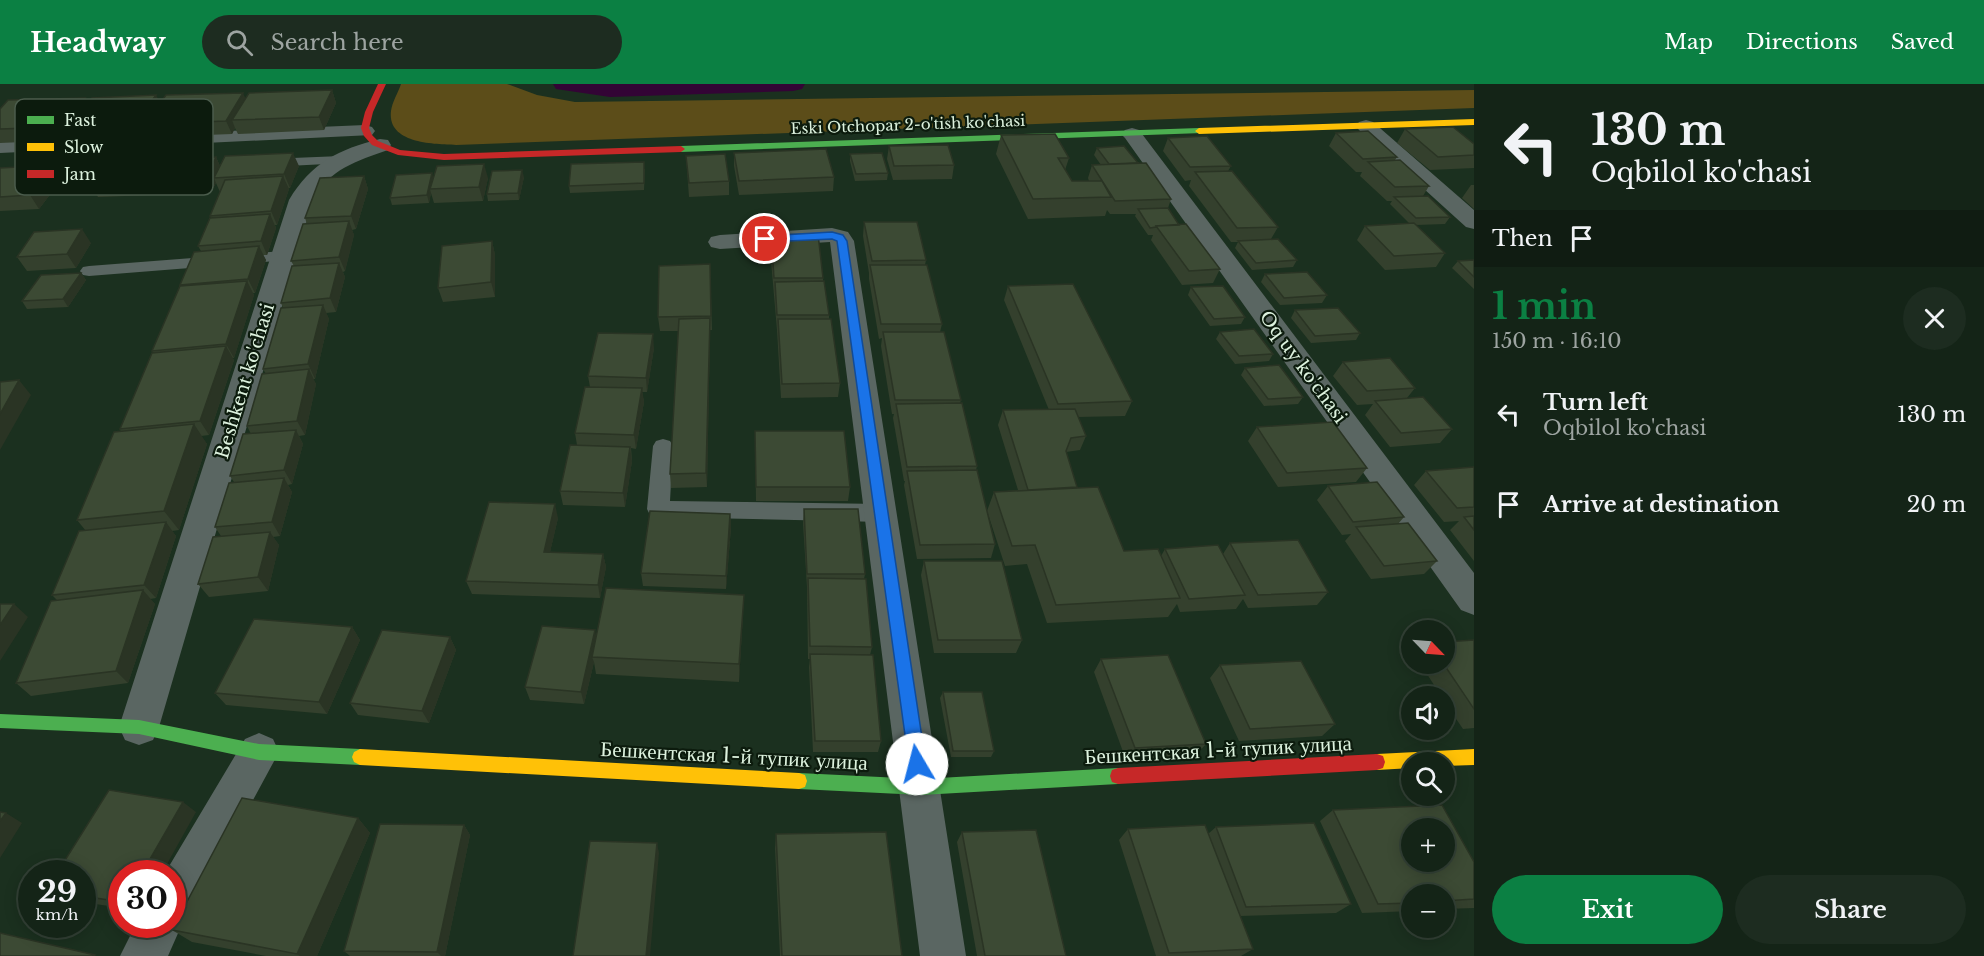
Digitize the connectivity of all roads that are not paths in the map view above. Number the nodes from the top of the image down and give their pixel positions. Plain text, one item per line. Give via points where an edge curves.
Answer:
1 (382, 84) edge
2 (1474, 122) edge
3 (1366, 126) junction
4 (1132, 134) junction
5 (373, 138) junction
6 (213, 142) edge
7 (0, 147) edge
8 (15, 147) edge
9 (341, 160) junction
10 (258, 164) edge
11 (1474, 222) edge
12 (720, 242) dead end
13 (283, 256) junction
14 (89, 271) dead end
15 (663, 446) dead end
16 (882, 513) junction
17 (1474, 600) edge
18 (0, 721) edge
19 (139, 727) junction
20 (258, 752) junction
21 (1474, 757) edge
22 (921, 787) junction
23 (186, 879) edge
24 (153, 938) edge
25 (143, 956) edge
26 (943, 956) edge

1 - 5 street via 365,125
2 - 3 street, Eski Otchopar 2-o'tish ko'chasi
3 - 4 street, Eski Otchopar 2-o'tish ko'chasi
3 - 11 street
4 - 5 street, Eski Otchopar 2-o'tish ko'chasi via 444,157 408,154
4 - 17 street, Oq uy ko'chasi
5 - 6 street
5 - 9 street, Beshkent ko'chasi
7 - 8 street
9 - 10 lane
9 - 13 street, Beshkent ko'chasi via 309,183
12 - 16 street via 840,237
13 - 14 lane
13 - 19 street, Beshkent ko'chasi
15 - 16 lane via 658,509
16 - 22 street
18 - 19 street, Бешкентская 1-й тупик улица
19 - 20 street, Бешкентская 1-й тупик улица
20 - 22 street, Бешкентская 1-й тупик улица
20 - 23 street
21 - 22 street, Бешкентская 1-й тупик улица
22 - 26 street
24 - 25 street

